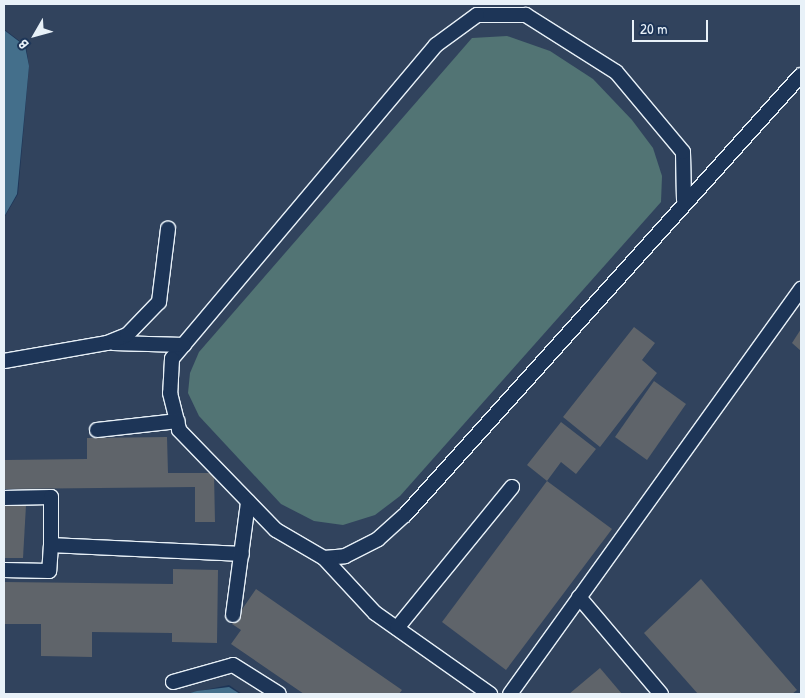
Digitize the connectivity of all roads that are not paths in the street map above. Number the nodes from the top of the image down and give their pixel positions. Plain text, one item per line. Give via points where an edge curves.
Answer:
1 (801, 75) edge
2 (684, 200) junction
3 (168, 229) dead end
4 (801, 289) edge
5 (107, 343) junction
6 (184, 345) junction
7 (4, 361) edge
8 (177, 422) junction
9 (97, 430) dead end
10 (512, 487) dead end
11 (4, 498) edge
12 (248, 502) junction
13 (51, 545) junction
14 (242, 554) junction
15 (324, 558) junction
16 (4, 570) edge
17 (579, 597) junction
18 (234, 615) dead end
19 (397, 628) junction
20 (173, 682) dead end
21 (279, 694) edge
22 (490, 694) edge
23 (510, 694) edge
24 (661, 694) edge

1 - 2 lane
2 - 6 lane via 684,152 616,72 526,15 477,15 436,45
2 - 15 lane via 405,515 378,539 345,556
3 - 5 lane via 159,302 127,335
4 - 17 lane
5 - 6 lane
5 - 7 lane
6 - 8 lane via 172,368 170,394
8 - 9 lane
8 - 12 lane via 179,430
10 - 19 lane
11 - 13 lane via 51,496
12 - 14 lane
12 - 15 lane via 276,530
13 - 14 lane
13 - 16 lane via 49,571
14 - 18 lane
15 - 19 lane via 346,586
17 - 23 lane
17 - 24 lane
19 - 22 lane
20 - 21 lane via 233,665

